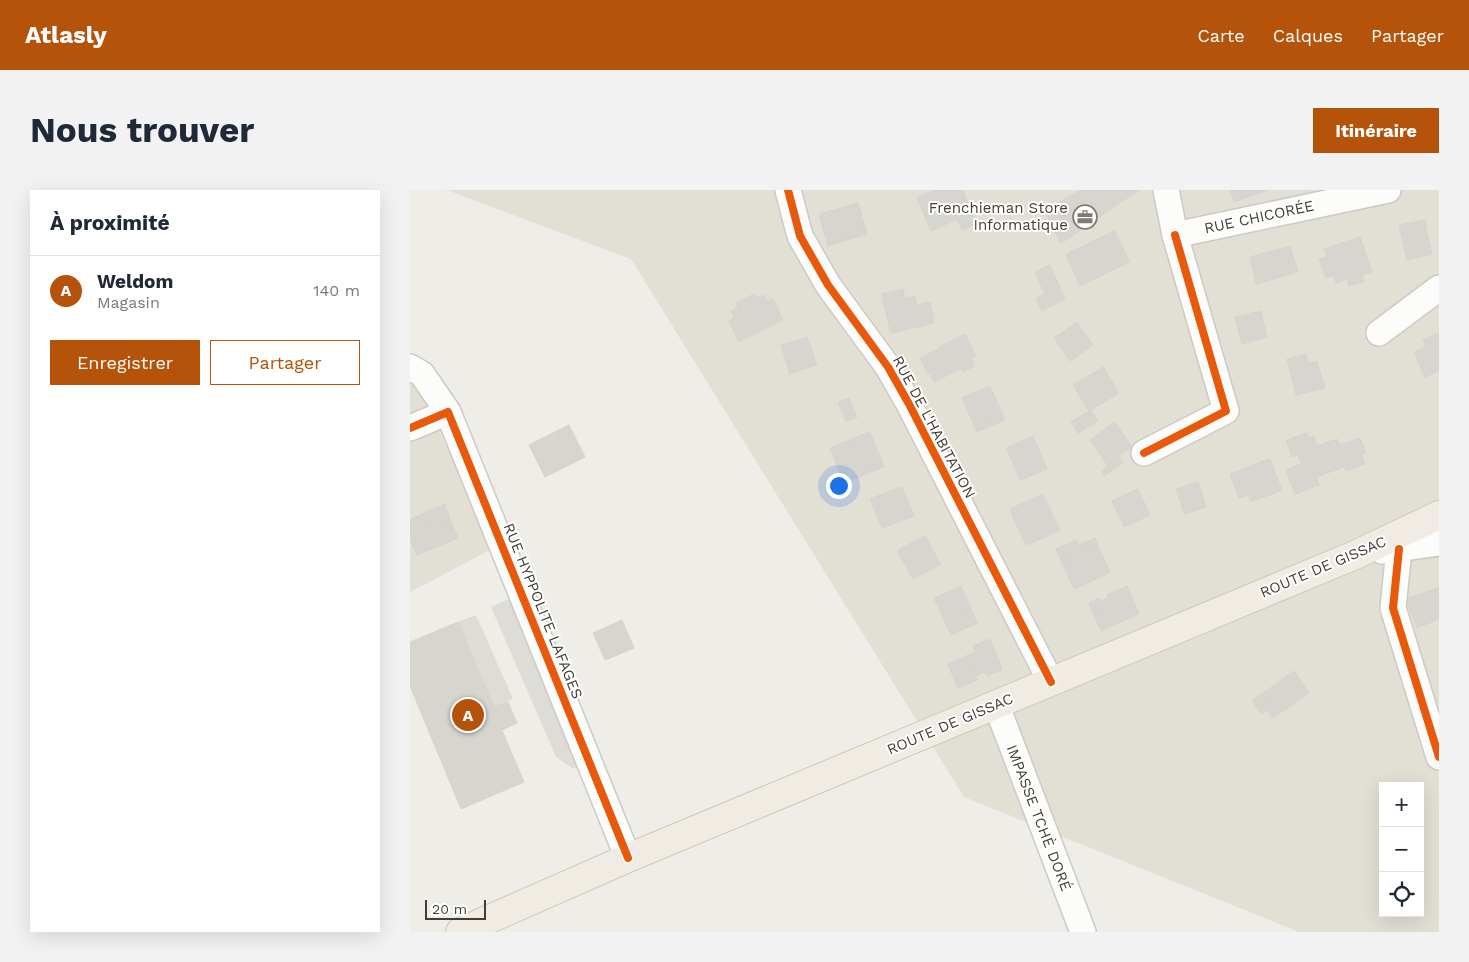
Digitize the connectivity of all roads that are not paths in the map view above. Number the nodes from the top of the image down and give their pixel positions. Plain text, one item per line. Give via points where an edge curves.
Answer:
1 (788, 190) edge
2 (1166, 190) edge
3 (1388, 190) edge
4 (1175, 235) junction
5 (1439, 288) edge
6 (1379, 332) dead end
7 (410, 367) edge
8 (448, 412) junction
9 (410, 428) edge
10 (1144, 453) dead end
11 (1439, 515) edge
12 (1439, 543) edge
13 (1399, 549) junction
14 (1355, 555) junction
15 (1051, 682) junction
16 (996, 704) junction
17 (1439, 757) edge
18 (628, 858) junction
19 (460, 932) edge
20 (1082, 932) edge

1 - 15 street, RUE DE L'HABITATION via 800,236 828,285 888,367
2 - 4 street
3 - 4 street, RUE CHICORÉE
4 - 10 street via 1226,411
5 - 6 street
7 - 8 street, RUE HYPPOLITE LAFAGES via 422,374
8 - 9 street
8 - 18 street, RUE HYPPOLITE LAFAGES
11 - 14 main road, ROUTE DE GISSAC
12 - 13 street
13 - 14 street
13 - 17 street via 1393,608
14 - 15 main road, ROUTE DE GISSAC
15 - 16 main road, ROUTE DE GISSAC
16 - 18 main road, ROUTE DE GISSAC
16 - 20 street, IMPASSE TCHÈ DORÉ
18 - 19 main road, ROUTE DE GISSAC

